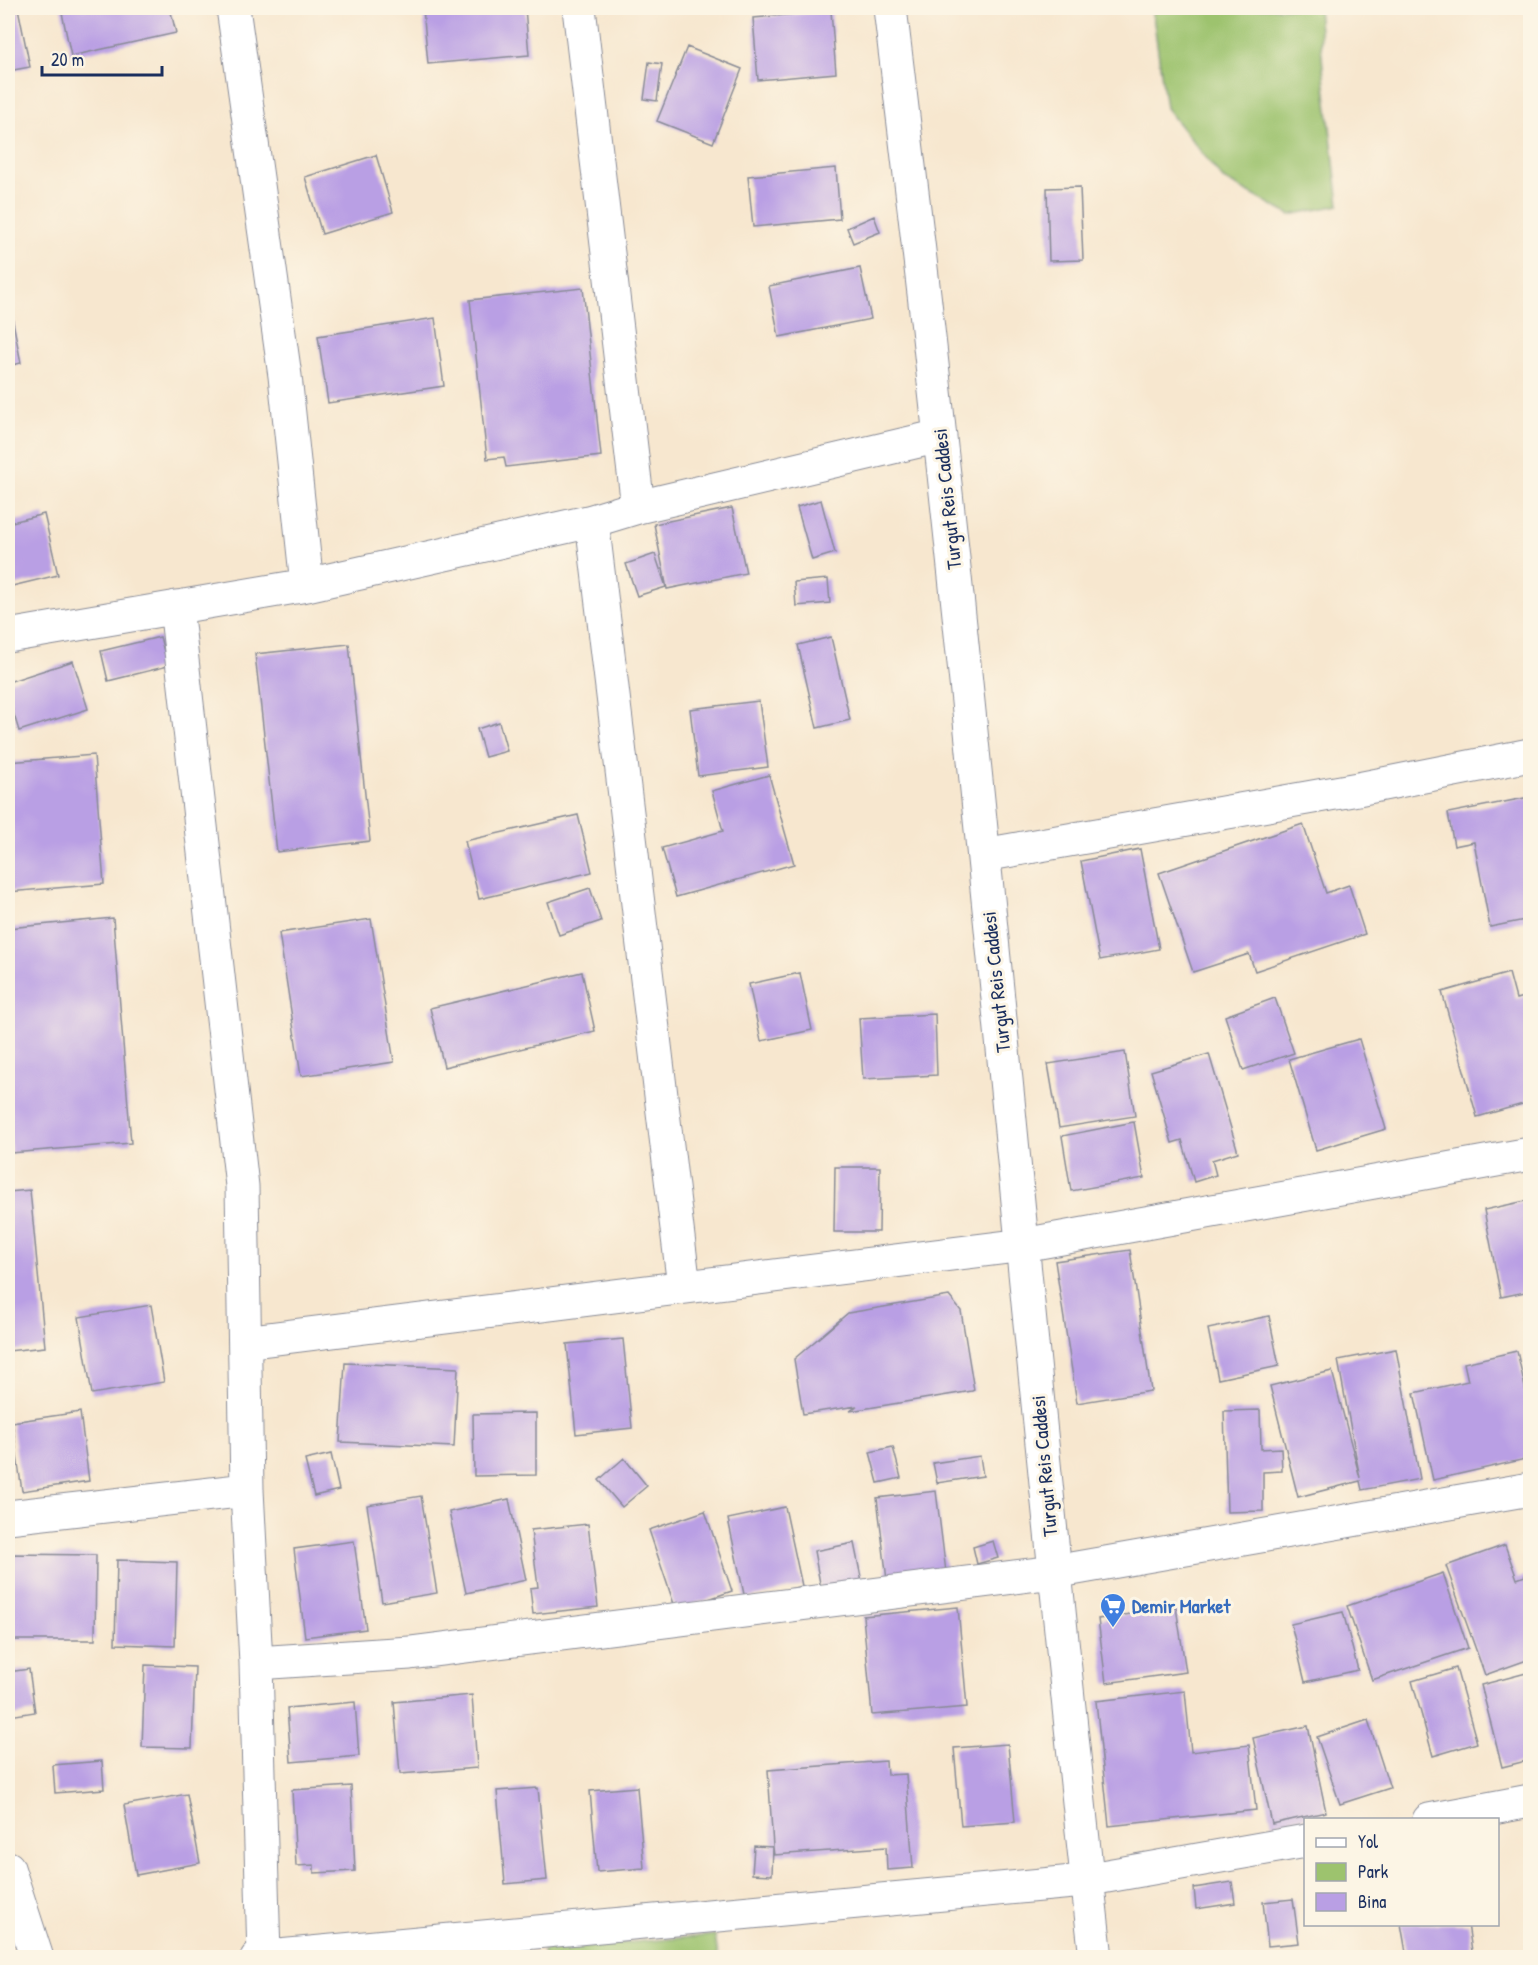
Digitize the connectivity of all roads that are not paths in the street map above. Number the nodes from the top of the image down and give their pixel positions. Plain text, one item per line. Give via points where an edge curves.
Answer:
1 (233, 8) edge
2 (579, 8) edge
3 (890, 8) edge
4 (940, 436) junction
5 (638, 507) junction
6 (592, 521) junction
7 (307, 585) junction
8 (176, 607) junction
9 (8, 636) edge
10 (1530, 754) edge
11 (984, 855) junction
12 (1530, 1154) edge
13 (1023, 1245) junction
14 (684, 1287) junction
15 (245, 1342) junction
16 (1530, 1489) edge
17 (247, 1490) junction
18 (8, 1516) edge
19 (1054, 1572) junction
20 (256, 1663) junction
21 (1530, 1802) edge
22 (1440, 1818) edge
23 (1304, 1841) edge
24 (8, 1868) edge
25 (1088, 1880) junction
26 (24, 1942) edge
27 (264, 1957) edge
28 (257, 1958) edge
29 (1096, 1958) edge

1 - 7 street via 285,376
2 - 5 street
3 - 4 street, Turgut Reis Caddesi
4 - 5 street
4 - 11 street, Turgut Reis Caddesi
5 - 6 street
6 - 7 street
6 - 14 street
7 - 8 street
8 - 9 street
8 - 15 street via 242,1186
10 - 11 street via 1358,789
11 - 13 street, Turgut Reis Caddesi
12 - 13 street
13 - 14 street
13 - 19 street, Turgut Reis Caddesi
14 - 15 street
15 - 17 street
16 - 19 street
17 - 18 street
17 - 20 street
19 - 20 street via 410,1653
19 - 25 street, Turgut Reis Caddesi
20 - 27 street
21 - 22 street
23 - 25 street
24 - 26 street
25 - 27 street
25 - 29 street, Turgut Reis Caddesi
27 - 28 street

